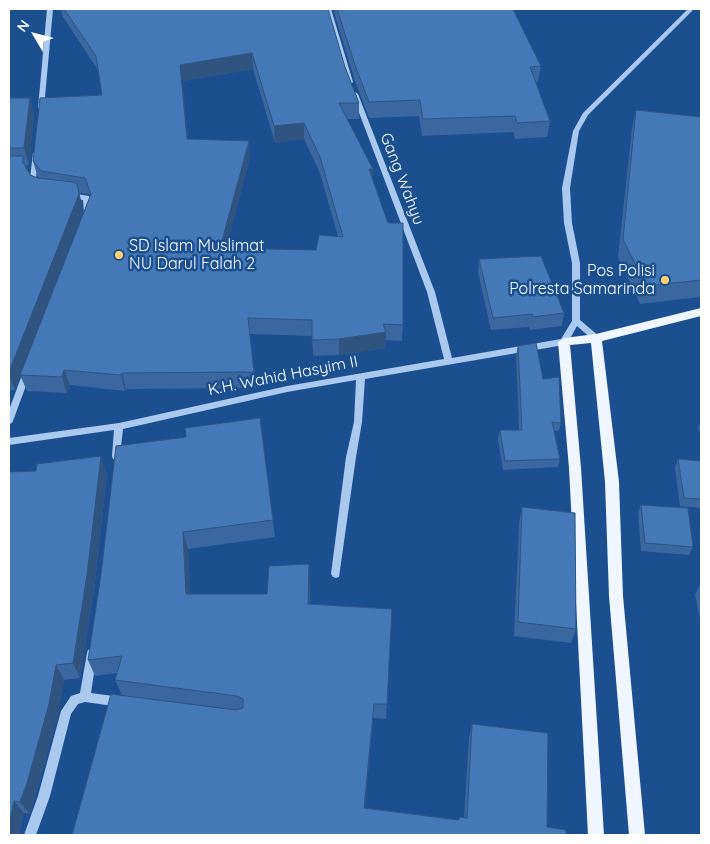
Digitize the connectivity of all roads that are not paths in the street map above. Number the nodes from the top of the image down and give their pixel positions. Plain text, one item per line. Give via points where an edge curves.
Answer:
1 (50, 9) edge
2 (328, 9) edge
3 (691, 9) edge
4 (40, 118) edge
5 (37, 143) edge
6 (43, 191) edge
7 (63, 194) edge
8 (85, 220) edge
9 (701, 312) edge
10 (576, 321) junction
11 (596, 338) junction
12 (564, 342) junction
13 (448, 360) junction
14 (30, 366) edge
15 (361, 376) junction
16 (9, 421) edge
17 (119, 426) junction
18 (9, 442) edge
19 (115, 465) edge
20 (336, 574) dead end
21 (94, 639) edge
22 (85, 697) junction
23 (134, 704) edge
24 (30, 835) edge
25 (596, 835) edge
26 (638, 835) edge

1 - 4 street
2 - 13 street, Gang Wahyu via 350,82 431,292
3 - 10 street via 586,114 576,131 566,188 568,223 576,263
5 - 6 street via 29,169 34,183
7 - 8 street via 86,198 89,211
9 - 11 main road
10 - 11 street
10 - 12 street
11 - 12 main road
11 - 26 main road via 612,482 616,596
12 - 13 street, K.H. Wahid Hasyim II
12 - 25 main road
13 - 15 street, K.H. Wahid Hasyim II
14 - 16 street
15 - 17 street, K.H. Wahid Hasyim II
15 - 20 street via 358,422
17 - 18 street, K.H. Wahid Hasyim II
17 - 19 street
21 - 22 street
22 - 23 street
22 - 24 street via 75,700 66,711 44,796

